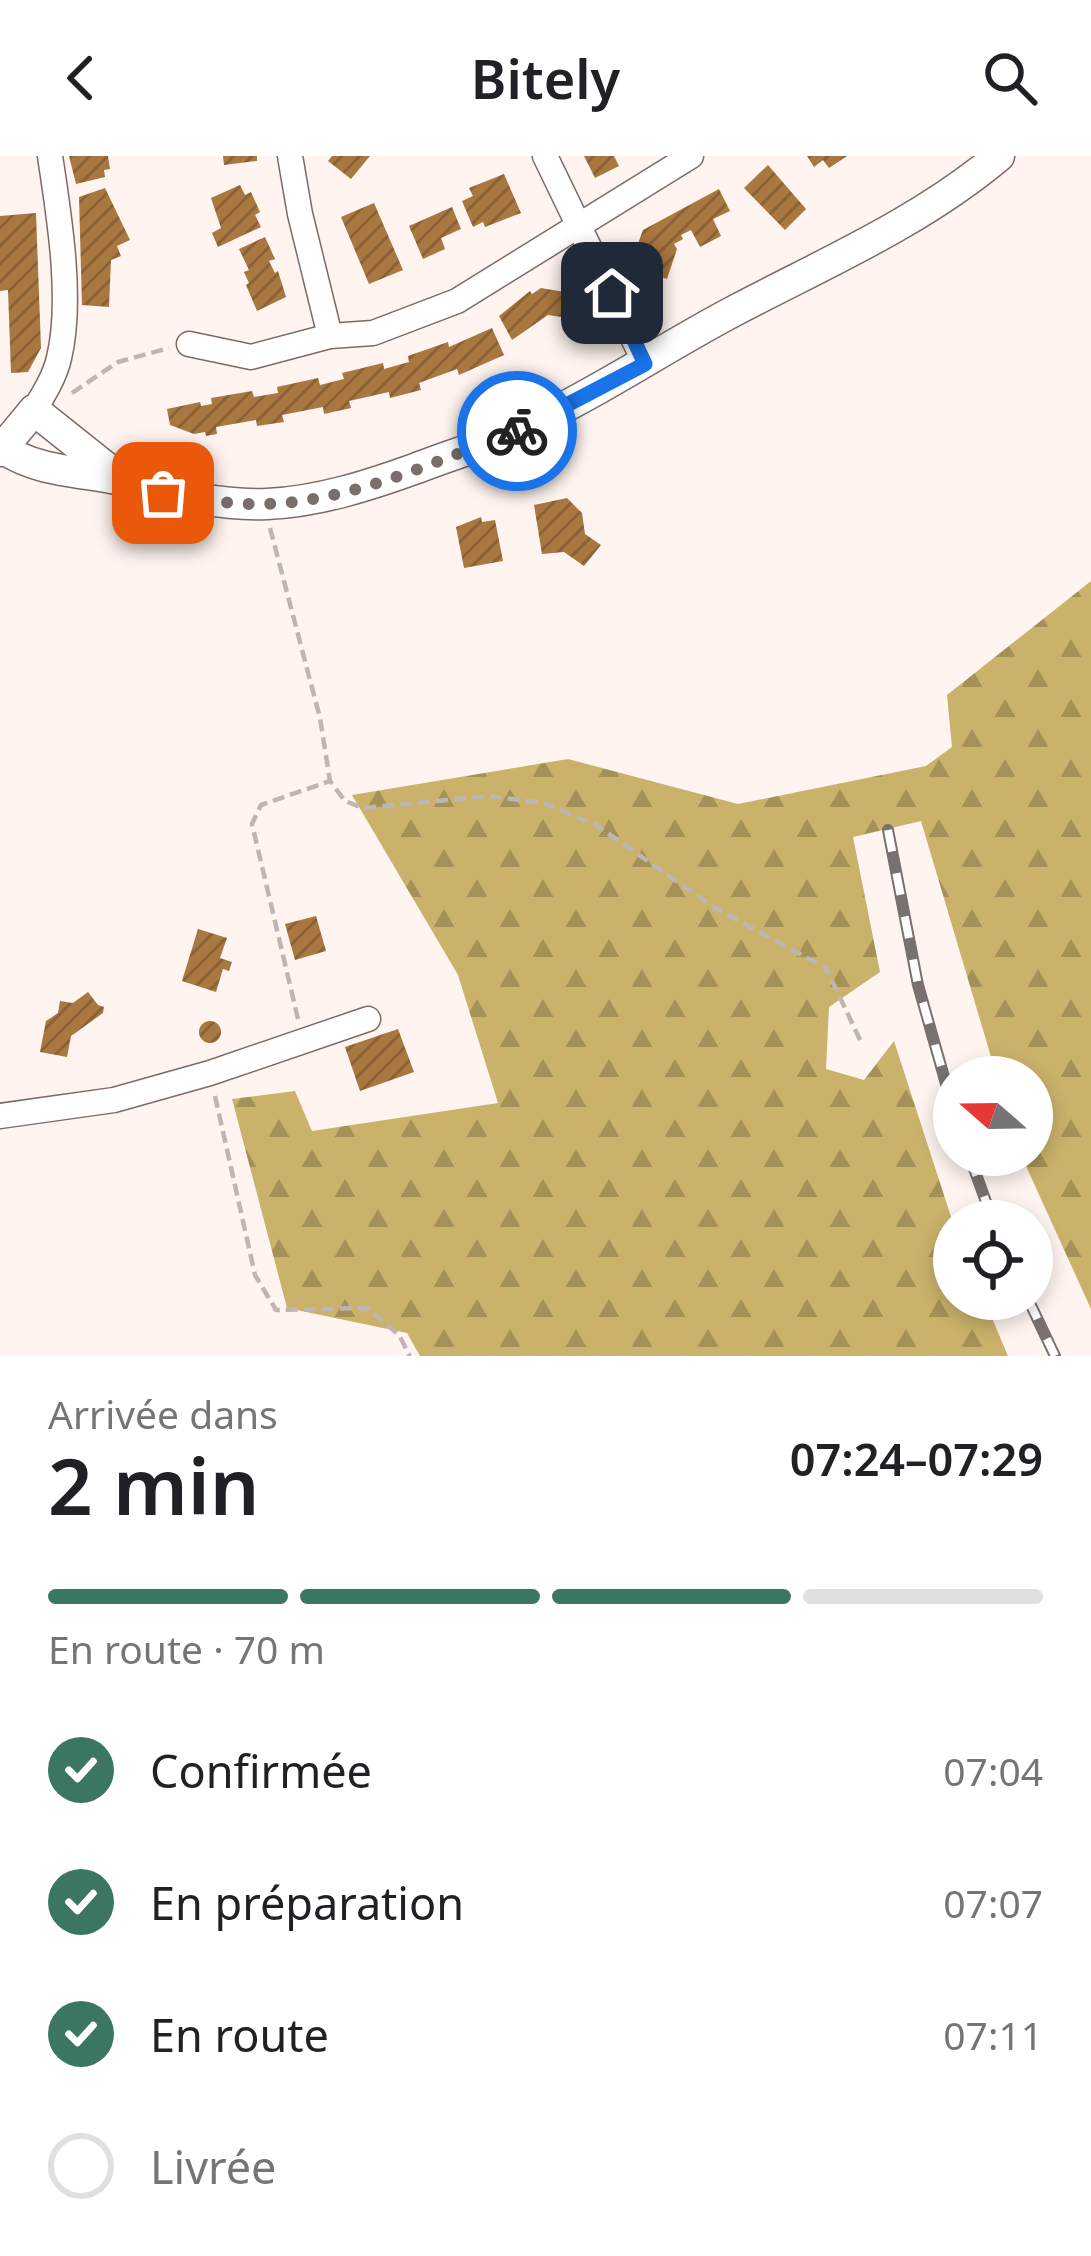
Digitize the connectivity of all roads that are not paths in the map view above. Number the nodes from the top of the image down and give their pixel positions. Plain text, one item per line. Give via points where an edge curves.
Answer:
1 (50, 156) edge
2 (290, 156) edge
3 (544, 156) edge
4 (691, 156) edge
5 (999, 156) edge
6 (579, 223) junction
7 (330, 336) junction
8 (189, 344) road end
9 (645, 364) junction
10 (34, 410) junction
11 (2, 450) edge
12 (123, 481) junction
13 (368, 1018) dead end
14 (0, 1116) edge

1 - 10 street via 63,334
2 - 7 street
3 - 6 street
4 - 6 street
5 - 9 street via 879,239
6 - 7 street via 457,302 373,333
6 - 9 street
7 - 8 street via 251,357
9 - 12 street via 522,429 319,497 211,501
10 - 11 street
10 - 12 street
11 - 12 street
13 - 14 street via 114,1100

